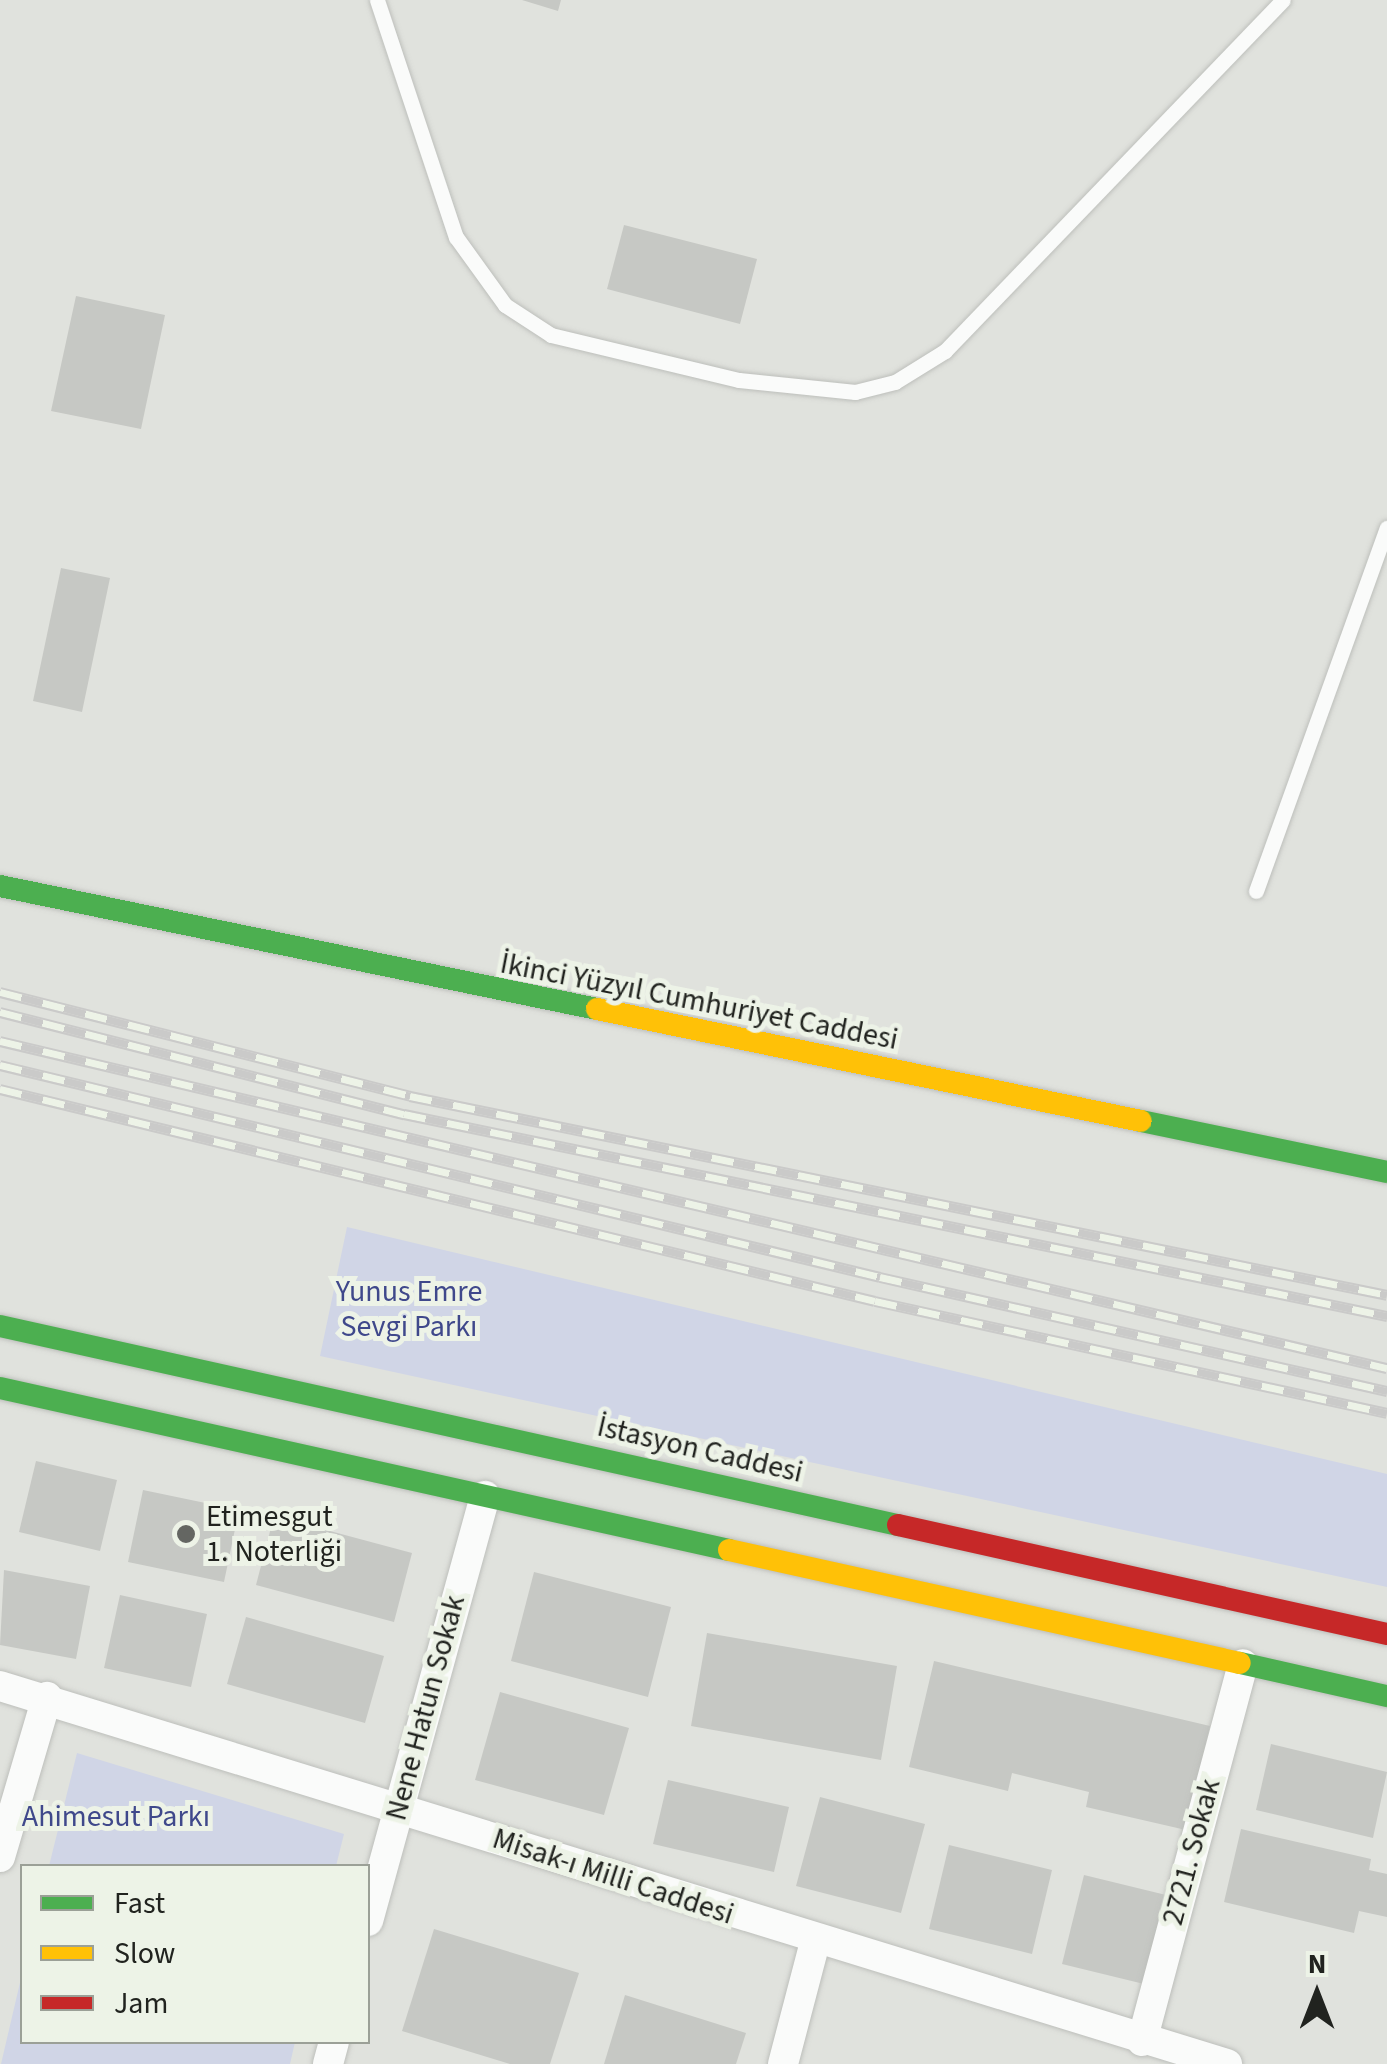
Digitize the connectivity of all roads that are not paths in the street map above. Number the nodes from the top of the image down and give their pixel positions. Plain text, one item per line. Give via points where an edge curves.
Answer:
1 (376, 0) edge
2 (1283, 0) edge
3 (1387, 528) edge
4 (0, 886) edge
5 (1256, 892) dead end
6 (1387, 1172) edge
7 (0, 1326) edge
8 (0, 1388) edge
9 (485, 1496) junction
10 (1387, 1634) edge
11 (1243, 1664) junction
12 (0, 1686) edge
13 (1387, 1696) edge
14 (47, 1697) junction
15 (399, 1809) junction
16 (0, 1858) edge
17 (370, 1914) edge
18 (815, 1942) junction
19 (1142, 2041) junction
20 (1218, 2063) edge
21 (783, 2064) edge

1 - 2 lane via 456,237 505,306 551,335 739,380 856,392 894,382 946,351
3 - 5 lane
4 - 6 main road, İkinci Yüzyıl Cumhuriyet Caddesi
7 - 10 main road, İstasyon Caddesi
8 - 9 main road
9 - 11 main road
9 - 15 street, Nene Hatun Sokak
11 - 13 main road
11 - 19 street, 2721. Sokak
12 - 14 street, Misak-ı Milli Caddesi
14 - 15 street, Misak-ı Milli Caddesi
14 - 16 street
15 - 17 street, Nene Hatun Sokak
15 - 18 street, Misak-ı Milli Caddesi
18 - 19 street, Misak-ı Milli Caddesi
18 - 21 street
19 - 20 street, Misak-ı Milli Caddesi

